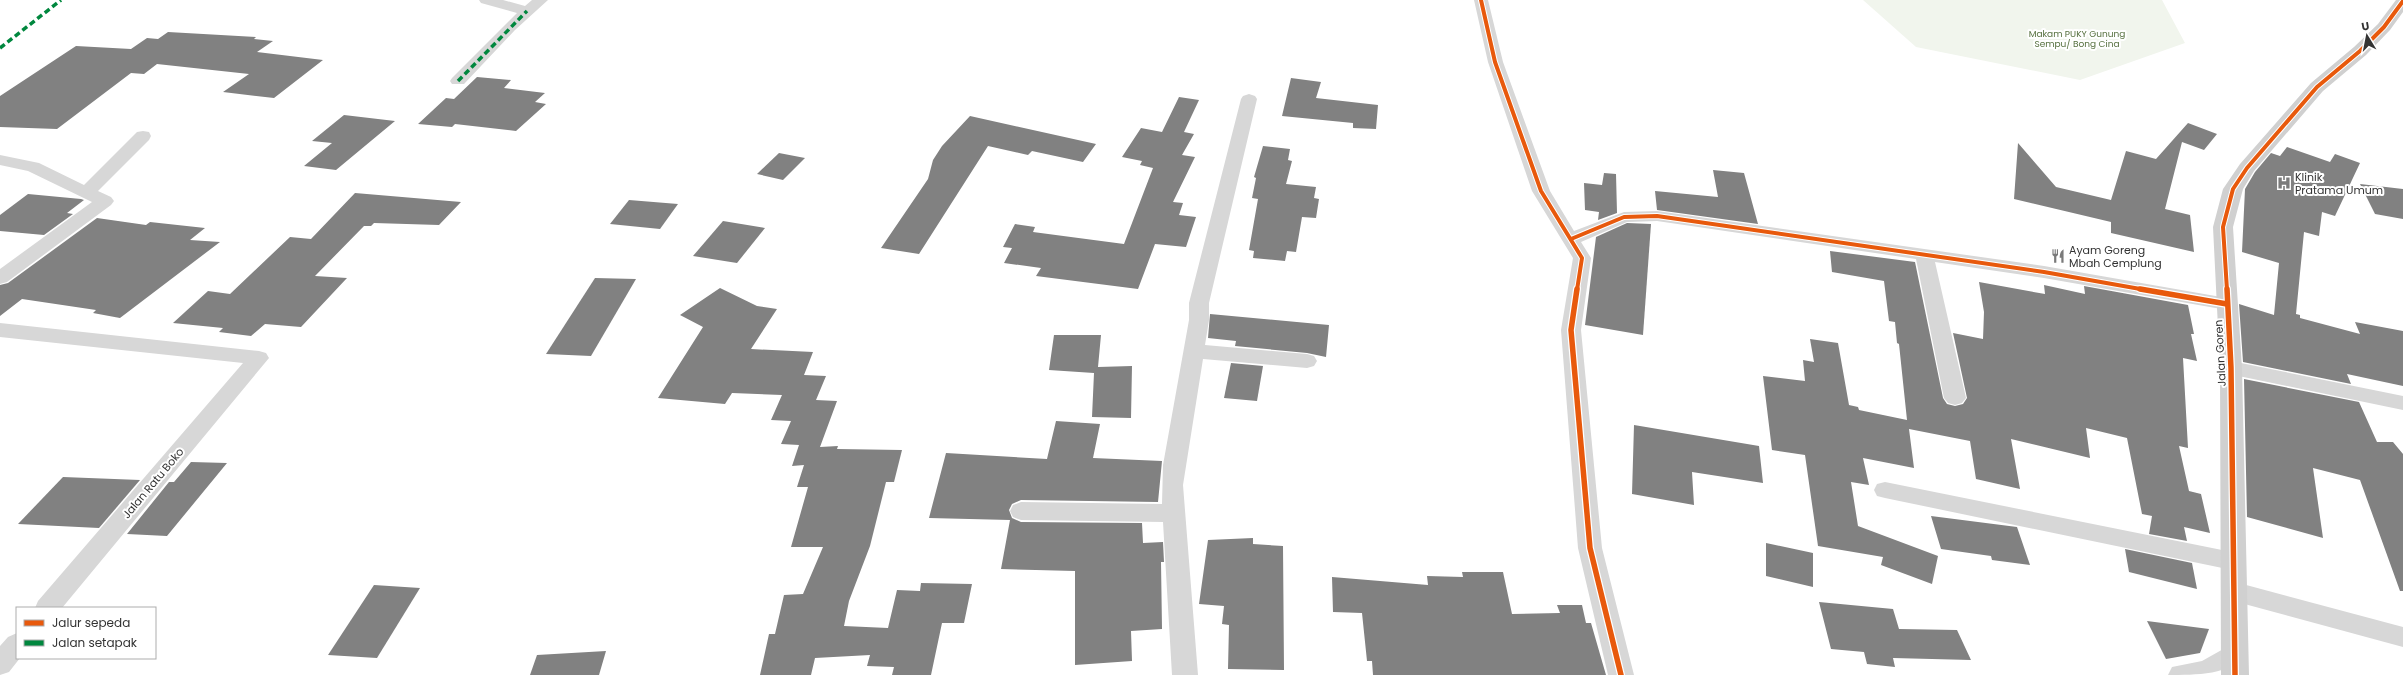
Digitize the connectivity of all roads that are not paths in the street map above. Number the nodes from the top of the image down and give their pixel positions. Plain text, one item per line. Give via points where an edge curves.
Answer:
1 (486, 0) edge
2 (541, 0) edge
3 (1481, 0) edge
4 (2403, 1) edge
5 (527, 11) junction
6 (458, 81) dead end
7 (1249, 99) dead end
8 (143, 136) dead end
9 (0, 160) edge
10 (86, 193) junction
11 (1571, 239) junction
12 (1924, 255) junction
13 (0, 278) edge
14 (2227, 304) junction
15 (0, 330) edge
16 (1194, 351) junction
17 (1307, 361) dead end
18 (2231, 368) junction
19 (1955, 398) dead end
20 (2403, 403) edge
21 (1884, 490) dead end
22 (1021, 511) dead end
23 (1174, 513) junction
24 (2232, 561) junction
25 (2235, 592) junction
26 (48, 607) edge
27 (2403, 637) edge
28 (16, 645) edge
29 (0, 664) edge
30 (2235, 665) edge
31 (1185, 675) edge
32 (1621, 675) edge
33 (2181, 675) edge
34 (2186, 675) edge

1 - 5 street
2 - 5 street
3 - 11 street via 1492,55 1541,191
4 - 14 street, Jalan Goren via 2384,27 2317,87 2247,168 2234,189 2223,227
5 - 6 street
7 - 16 street via 1199,303
8 - 10 street
9 - 10 street via 33,168
10 - 13 street via 105,201
11 - 12 street via 1624,217 1657,216
11 - 32 street via 1582,258 1571,330 1590,548
12 - 14 street via 2044,272
12 - 19 street
14 - 18 street, Jalan Goren
15 - 26 street, Jalan Ratu Boko via 259,358
16 - 17 street
16 - 23 street via 1174,465
18 - 20 street
18 - 24 street, Jalan Goren
21 - 24 street
22 - 23 street
23 - 31 street
24 - 25 street, Jalan Goren
25 - 27 street
25 - 30 street, Jalan Goren
28 - 29 street
30 - 34 street
33 - 34 street

